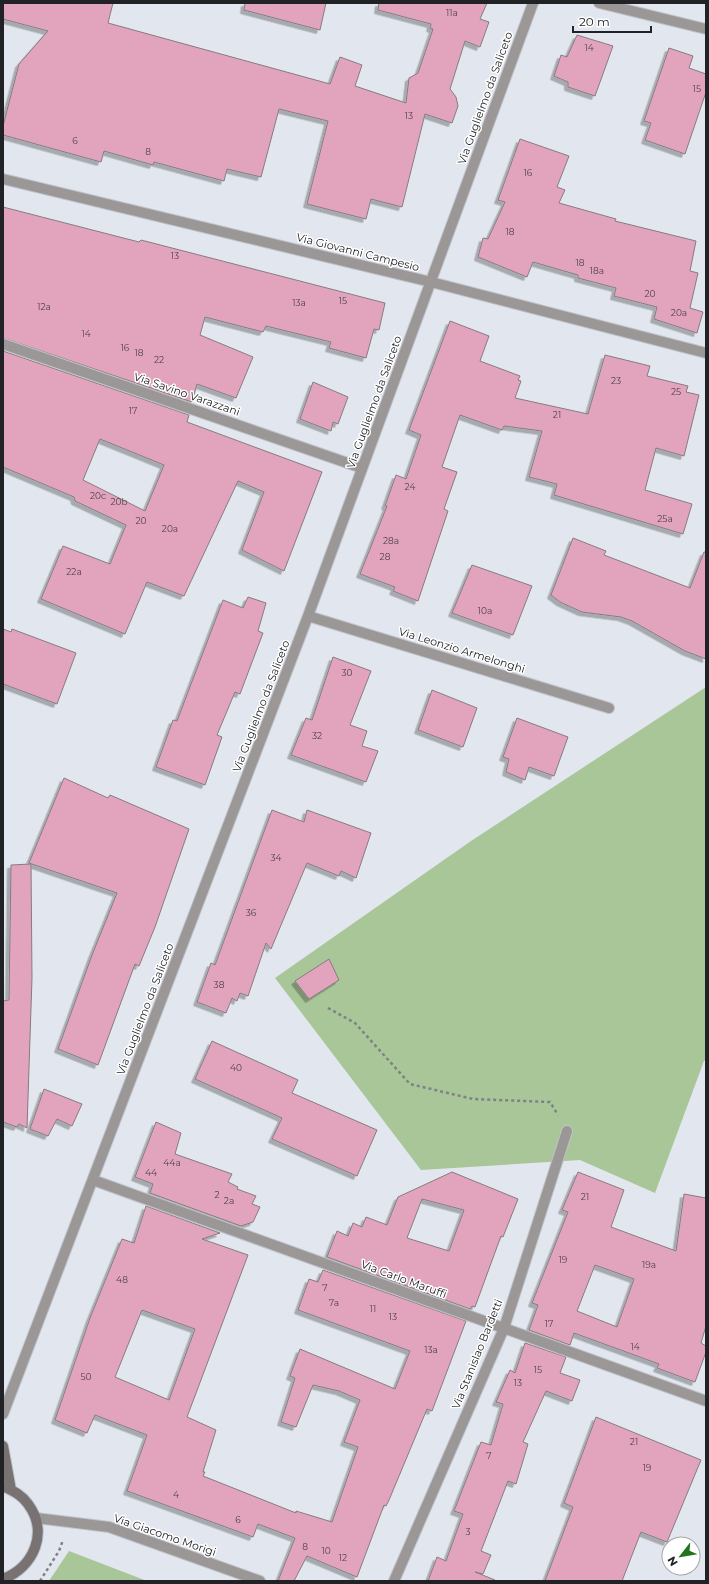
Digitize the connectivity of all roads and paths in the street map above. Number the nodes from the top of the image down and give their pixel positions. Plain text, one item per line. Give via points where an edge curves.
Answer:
1 (533, 3) edge
2 (599, 3) edge
3 (706, 29) edge
4 (3, 179) edge
5 (431, 282) junction
6 (3, 344) edge
7 (706, 353) edge
8 (362, 468) junction
9 (308, 616) junction
10 (609, 708) dead end
11 (328, 1008) dead end
12 (567, 1131) joint
13 (93, 1180) junction
14 (504, 1328) junction
15 (706, 1401) edge
16 (3, 1414) edge
17 (3, 1446) edge
18 (7, 1488) edge
19 (36, 1518) junction
20 (70, 1522) junction
21 (3, 1579) edge
22 (40, 1581) edge
23 (260, 1581) edge
24 (394, 1581) edge

1 - 5 street, Via Guglielmo da Saliceto
2 - 3 street
4 - 5 street, Via Giovanni Campesio
5 - 7 street, Via Giovanni Campesio
5 - 8 street, Via Guglielmo da Saliceto
6 - 8 street, Via Savino Varazzani
8 - 9 street, Via Guglielmo da Saliceto
9 - 10 street, Via Leonzio Armelonghi
9 - 13 street, Via Guglielmo da Saliceto
11 - 12 path via 355,1023 410,1084 473,1099 550,1102
12 - 14 street, Via Stanislao Bardetti
13 - 14 street, Via Carlo Maruffi
13 - 16 street, Via Guglielmo da Saliceto
14 - 15 street, Via Carlo Maruffi
14 - 24 street, Via Stanislao Bardetti
17 - 18 main road
18 - 19 main road via 28,1503
19 - 20 street, Via Giacomo Morigi
19 - 21 main road via 38,1534 35,1550 26,1564 14,1575
20 - 22 path via 59,1552
20 - 23 street, Via Giacomo Morigi via 109,1527

